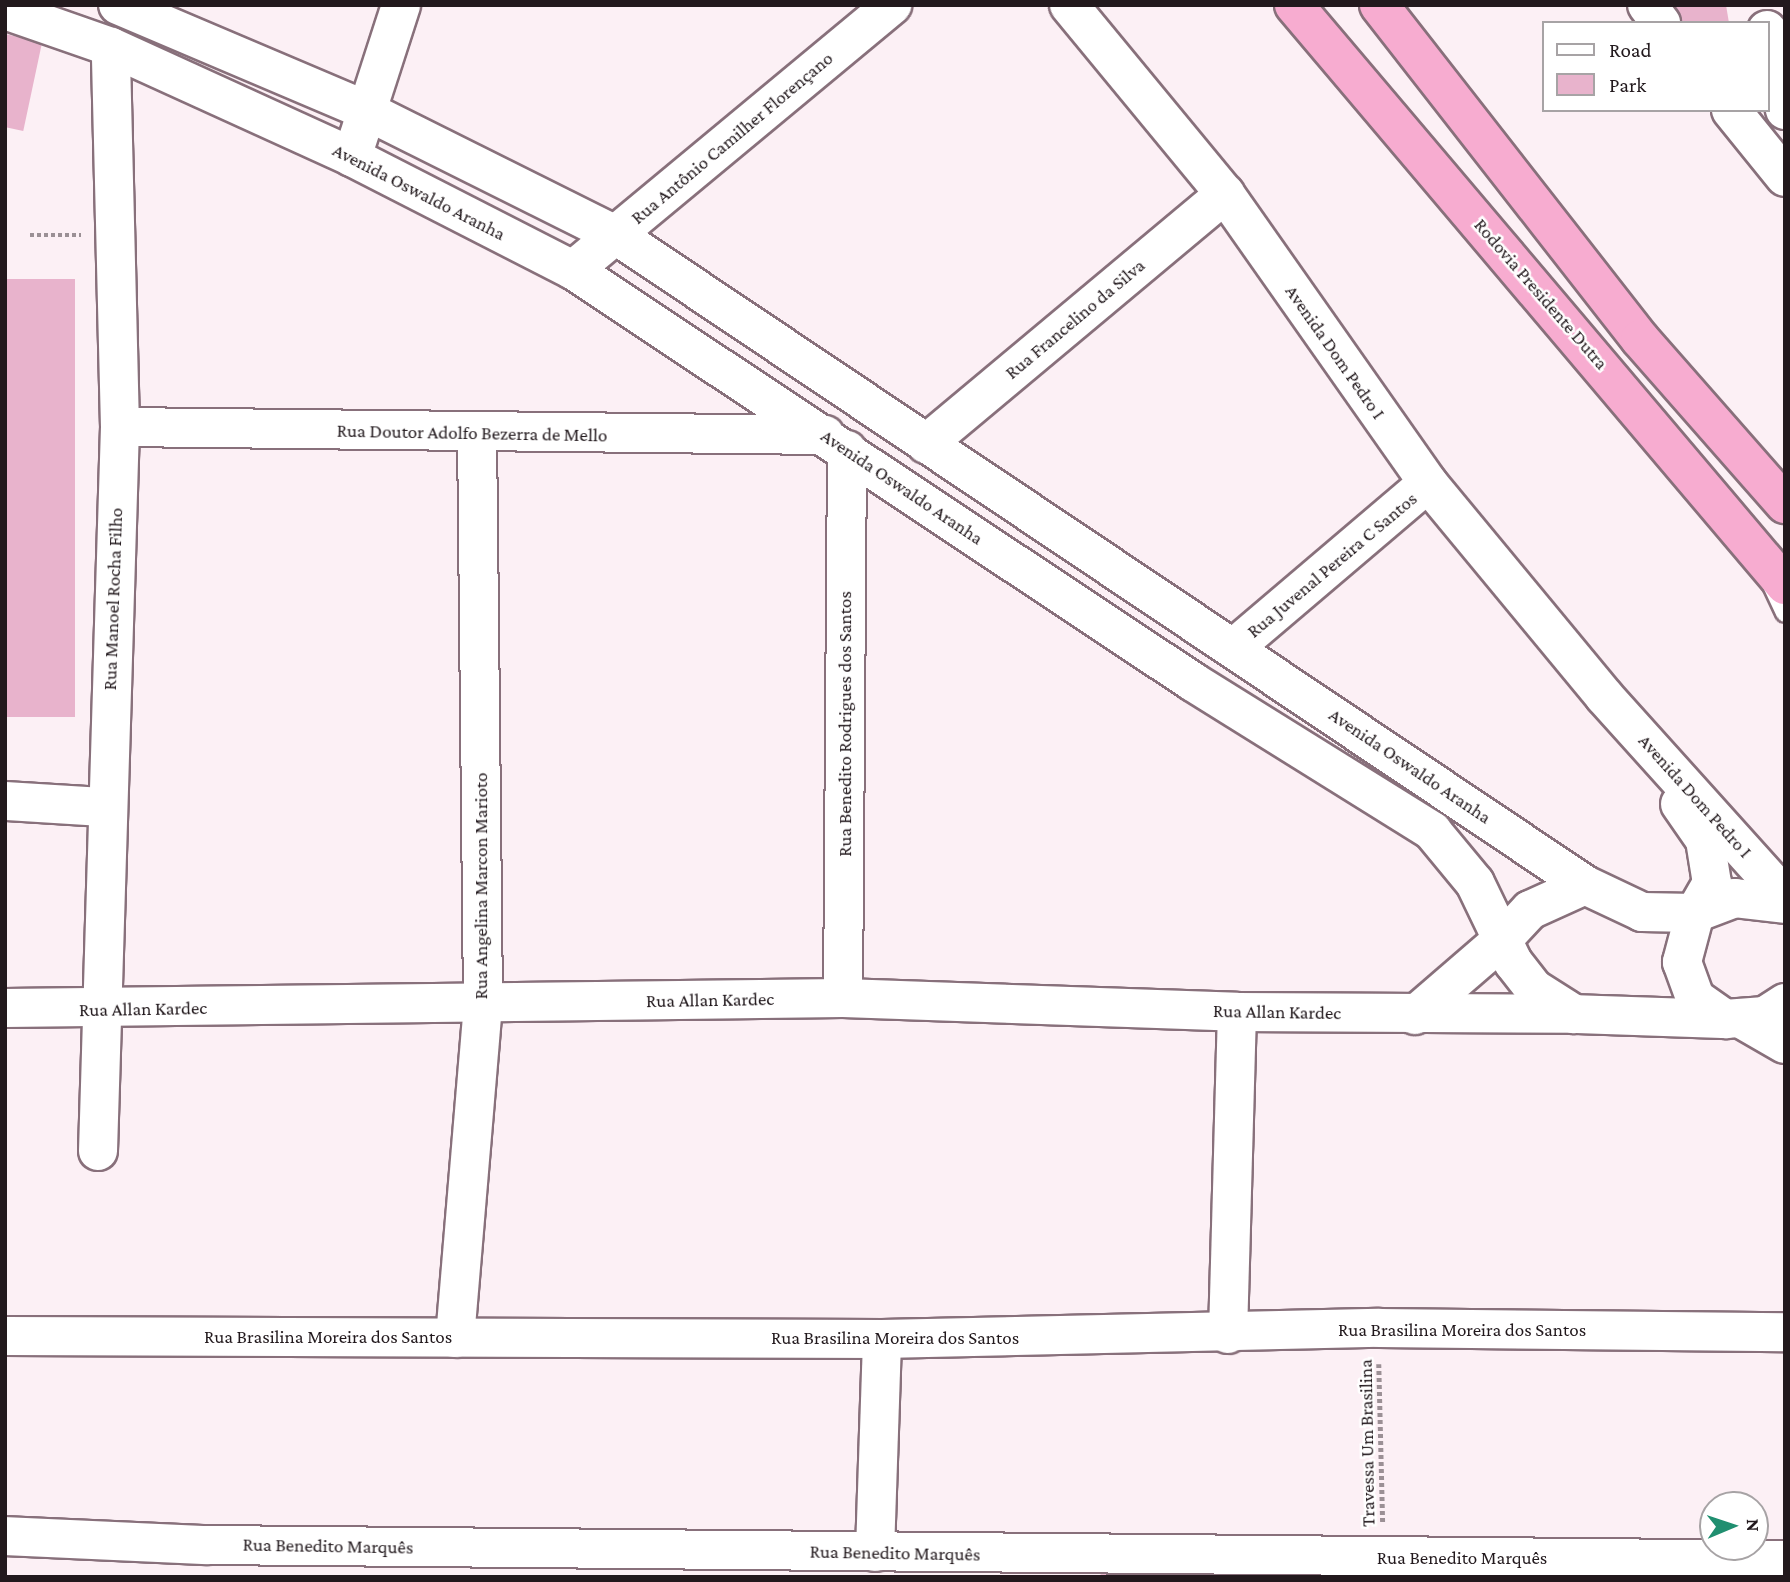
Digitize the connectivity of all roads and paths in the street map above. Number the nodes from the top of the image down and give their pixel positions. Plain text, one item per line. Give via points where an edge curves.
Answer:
1 (118, 5) edge
2 (401, 5) edge
3 (892, 5) edge
4 (1069, 5) edge
5 (1294, 5) edge
6 (1379, 5) edge
7 (1647, 5) edge
8 (5, 10) edge
9 (1659, 21) edge
10 (1769, 39) edge
11 (111, 47) junction
12 (365, 110) junction
13 (1785, 110) edge
14 (1733, 112) edge
15 (352, 157) junction
16 (1785, 177) edge
17 (1224, 194) junction
18 (30, 235) dead end
19 (117, 235) junction
20 (616, 235) junction
21 (573, 270) junction
22 (120, 427) junction
23 (477, 434) junction
24 (836, 443) junction
25 (926, 444) junction
26 (1428, 483) junction
27 (1778, 494) edge
28 (1756, 551) junction
29 (1785, 585) edge
30 (1785, 612) edge
31 (1235, 646) junction
32 (1604, 696) junction
33 (5, 801) edge
34 (104, 807) junction
35 (1585, 885) junction
36 (1785, 897) edge
37 (1785, 904) edge
38 (1695, 913) junction
39 (1502, 940) junction
40 (843, 998) junction
41 (483, 1003) junction
42 (1785, 1003) edge
43 (5, 1008) edge
44 (102, 1010) junction
45 (1237, 1012) junction
46 (1574, 1014) junction
47 (1415, 1015) junction
48 (1735, 1020) junction
49 (1785, 1044) edge
50 (99, 1151) dead end
51 (1379, 1328) junction
52 (1785, 1332) edge
53 (1228, 1334) junction
54 (5, 1336) edge
55 (455, 1338) junction
56 (882, 1339) junction
57 (5, 1536) edge
58 (875, 1552) junction
59 (1383, 1558) junction
60 (1785, 1560) edge
61 (1061, 1566) edge

1 - 12 street, Avenida Oswaldo Aranha
2 - 12 street
3 - 20 street, Rua Antônio Camilher Florençano
4 - 17 street, Avenida Dom Pedro I
5 - 28 highway, Rodovia Presidente Dutra
6 - 27 highway via 1640,338
7 - 9 street
8 - 11 street, Avenida Oswaldo Aranha
10 - 13 street
11 - 15 street, Avenida Oswaldo Aranha
11 - 19 street, Rua Manoel Rocha Filho
12 - 15 street
12 - 20 street, Avenida Oswaldo Aranha
14 - 16 street
15 - 21 street, Avenida Oswaldo Aranha
17 - 25 street, Rua Francelino da Silva
17 - 26 street, Avenida Dom Pedro I
18 - 19 path
19 - 22 street, Rua Manoel Rocha Filho
20 - 21 street, Rua Antônio Camilher Florençano
20 - 25 street, Avenida Oswaldo Aranha
21 - 24 street, Avenida Oswaldo Aranha
22 - 23 street, Rua Doutor Adolfo Bezerra de Mello
22 - 34 street, Rua Manoel Rocha Filho
23 - 24 street, Rua Doutor Adolfo Bezerra de Mello
23 - 41 street, Rua Angelina Marcon Marioto
24 - 39 street, Avenida Oswaldo Aranha via 1193,682 1432,831 1475,883
24 - 40 street, Rua Benedito Rodrigues dos Santos
25 - 31 street, Avenida Oswaldo Aranha
26 - 31 street, Rua Juvenal Pereira C Santos
26 - 32 street, Avenida Dom Pedro I
28 - 29 highway, Rodovia Presidente Dutra
28 - 30 lane
31 - 35 street, Avenida Oswaldo Aranha
32 - 36 street, Avenida Dom Pedro I
32 - 38 street, Avenida Dom Pedro I via 1706,841 1713,884
33 - 34 street
34 - 44 street, Rua Manoel Rocha Filho
35 - 38 street, Avenida Oswaldo Aranha via 1643,912
35 - 39 street via 1530,910
37 - 38 street via 1735,898
38 - 48 street, Avenida Dom Pedro I via 1682,962 1695,998
39 - 46 street, Avenida Oswaldo Aranha via 1533,988
39 - 47 street
40 - 41 street, Rua Allan Kardec
40 - 45 street, Rua Allan Kardec
41 - 44 street, Rua Allan Kardec
41 - 55 street, Rua Angelina Marcon Marioto
42 - 48 street
43 - 44 street, Rua Allan Kardec
44 - 50 street, Rua Manoel Rocha Filho
45 - 47 street, Rua Allan Kardec
45 - 53 street
46 - 47 street, Rua Allan Kardec
46 - 48 street
48 - 49 street
51 - 52 street, Rua Brasilina Moreira dos Santos
51 - 53 street, Rua Brasilina Moreira dos Santos
51 - 59 path, Travessa Um Brasilina
53 - 56 street, Rua Brasilina Moreira dos Santos
54 - 55 street, Rua Brasilina Moreira dos Santos
55 - 56 street, Rua Brasilina Moreira dos Santos
56 - 58 street
57 - 58 street, Rua Benedito Marquês via 206,1545
58 - 61 street, Rua Benedito Marquês
59 - 60 street, Rua Benedito Marquês
59 - 61 street, Rua Benedito Marquês

